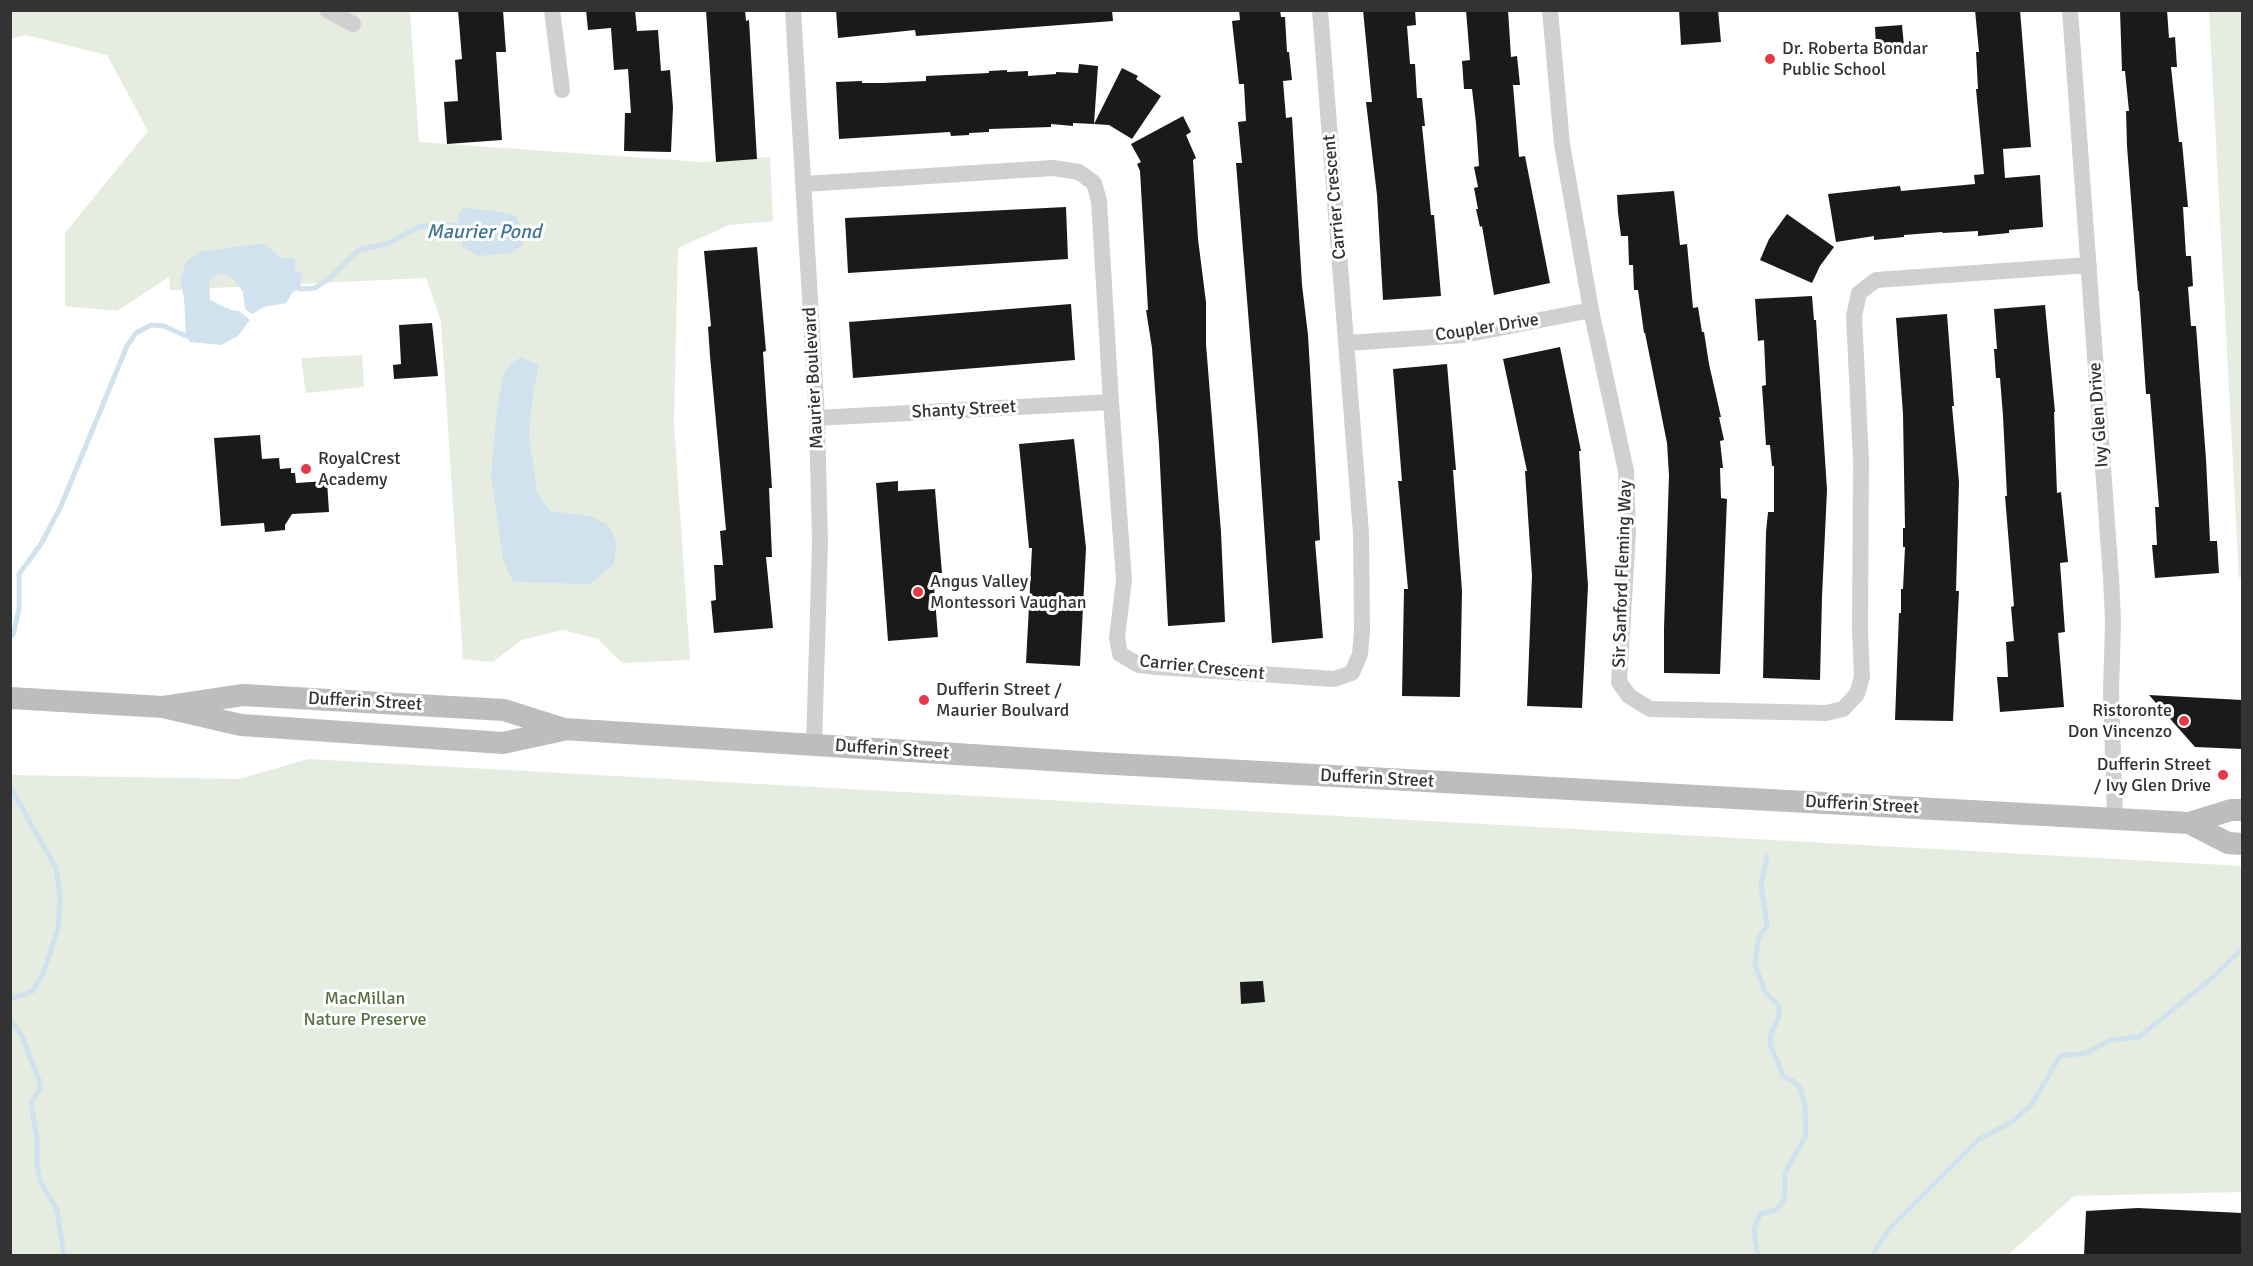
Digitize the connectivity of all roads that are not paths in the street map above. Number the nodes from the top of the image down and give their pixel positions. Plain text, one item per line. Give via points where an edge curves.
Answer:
1 (327, 10) edge
2 (552, 10) edge
3 (793, 10) edge
4 (1320, 10) edge
5 (1550, 10) edge
6 (2070, 10) edge
7 (353, 24) dead end
8 (562, 90) dead end
9 (804, 184) junction
10 (2089, 265) junction
11 (1591, 310) junction
12 (1347, 343) junction
13 (1111, 402) junction
14 (817, 418) junction
15 (10, 698) edge
16 (164, 707) junction
17 (564, 729) junction
18 (814, 745) junction
19 (2242, 810) edge
20 (2115, 819) junction
21 (2189, 824) junction
22 (2242, 844) edge

1 - 7 street
2 - 8 street
3 - 9 street, Maurier Boulevard
4 - 12 street, Carrier Crescent
5 - 11 street, Sir Sanford Fleming Way via 1562,144
6 - 10 street, Ivy Glen Drive
9 - 13 street, Carrier Crescent via 1053,168 1079,172 1094,183 1099,201
9 - 14 street, Maurier Boulevard
10 - 11 street, Sir Sanford Fleming Way via 1876,280 1859,293 1854,347 1861,460 1862,677 1857,694 1843,709 1826,713 1650,709 1629,696 1619,682 1628,533 1626,471
10 - 20 street, Ivy Glen Drive via 2113,609
11 - 12 street, Coupler Drive via 1464,335
12 - 13 street, Carrier Crescent via 1360,533 1362,630 1360,654 1352,673 1334,679 1139,665 1120,654 1117,638 1124,580
13 - 14 street, Shanty Street
14 - 18 street, Maurier Boulevard via 820,544
15 - 16 main road, Dufferin Street
16 - 17 main road, Dufferin Street via 243,695 504,710
16 - 17 main road, Dufferin Street via 241,725 503,743
17 - 18 main road, Dufferin Street
18 - 20 main road, Dufferin Street
19 - 21 main road, Dufferin Street
20 - 21 main road, Dufferin Street
21 - 22 main road, Dufferin Street via 2228,843

